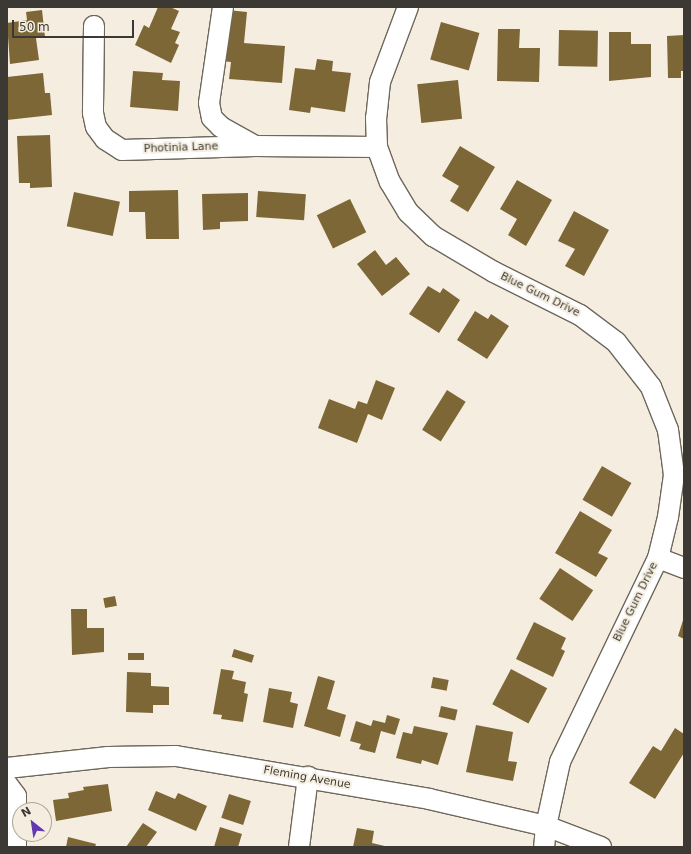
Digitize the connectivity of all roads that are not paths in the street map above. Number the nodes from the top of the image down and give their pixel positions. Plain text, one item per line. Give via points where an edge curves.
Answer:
1 (223, 7) edge
2 (408, 7) edge
3 (94, 26) dead end
4 (255, 146) junction
5 (377, 147) junction
6 (658, 558) junction
7 (684, 568) edge
8 (7, 768) edge
9 (308, 777) junction
10 (7, 784) edge
11 (546, 826) junction
12 (16, 847) edge
13 (299, 847) edge
14 (544, 847) edge
15 (601, 847) edge

1 - 4 street via 209,103 212,118 221,127
2 - 5 street, Blue Gum Drive via 380,82 376,118
3 - 4 street, Photinia Lane via 93,113 96,127 105,139 122,150
4 - 5 street, Photinia Lane
5 - 6 street, Blue Gum Drive via 390,182 408,212 433,236 494,272 580,314 616,342 651,387 668,430 674,475 668,517
6 - 7 street
6 - 11 street, Blue Gum Drive via 560,762
8 - 9 street, Fleming Avenue via 108,757 164,756
9 - 11 street, Fleming Avenue via 429,799
9 - 13 street
10 - 12 street via 16,796
11 - 14 street, Blue Gum Drive
11 - 15 street, Fleming Avenue

